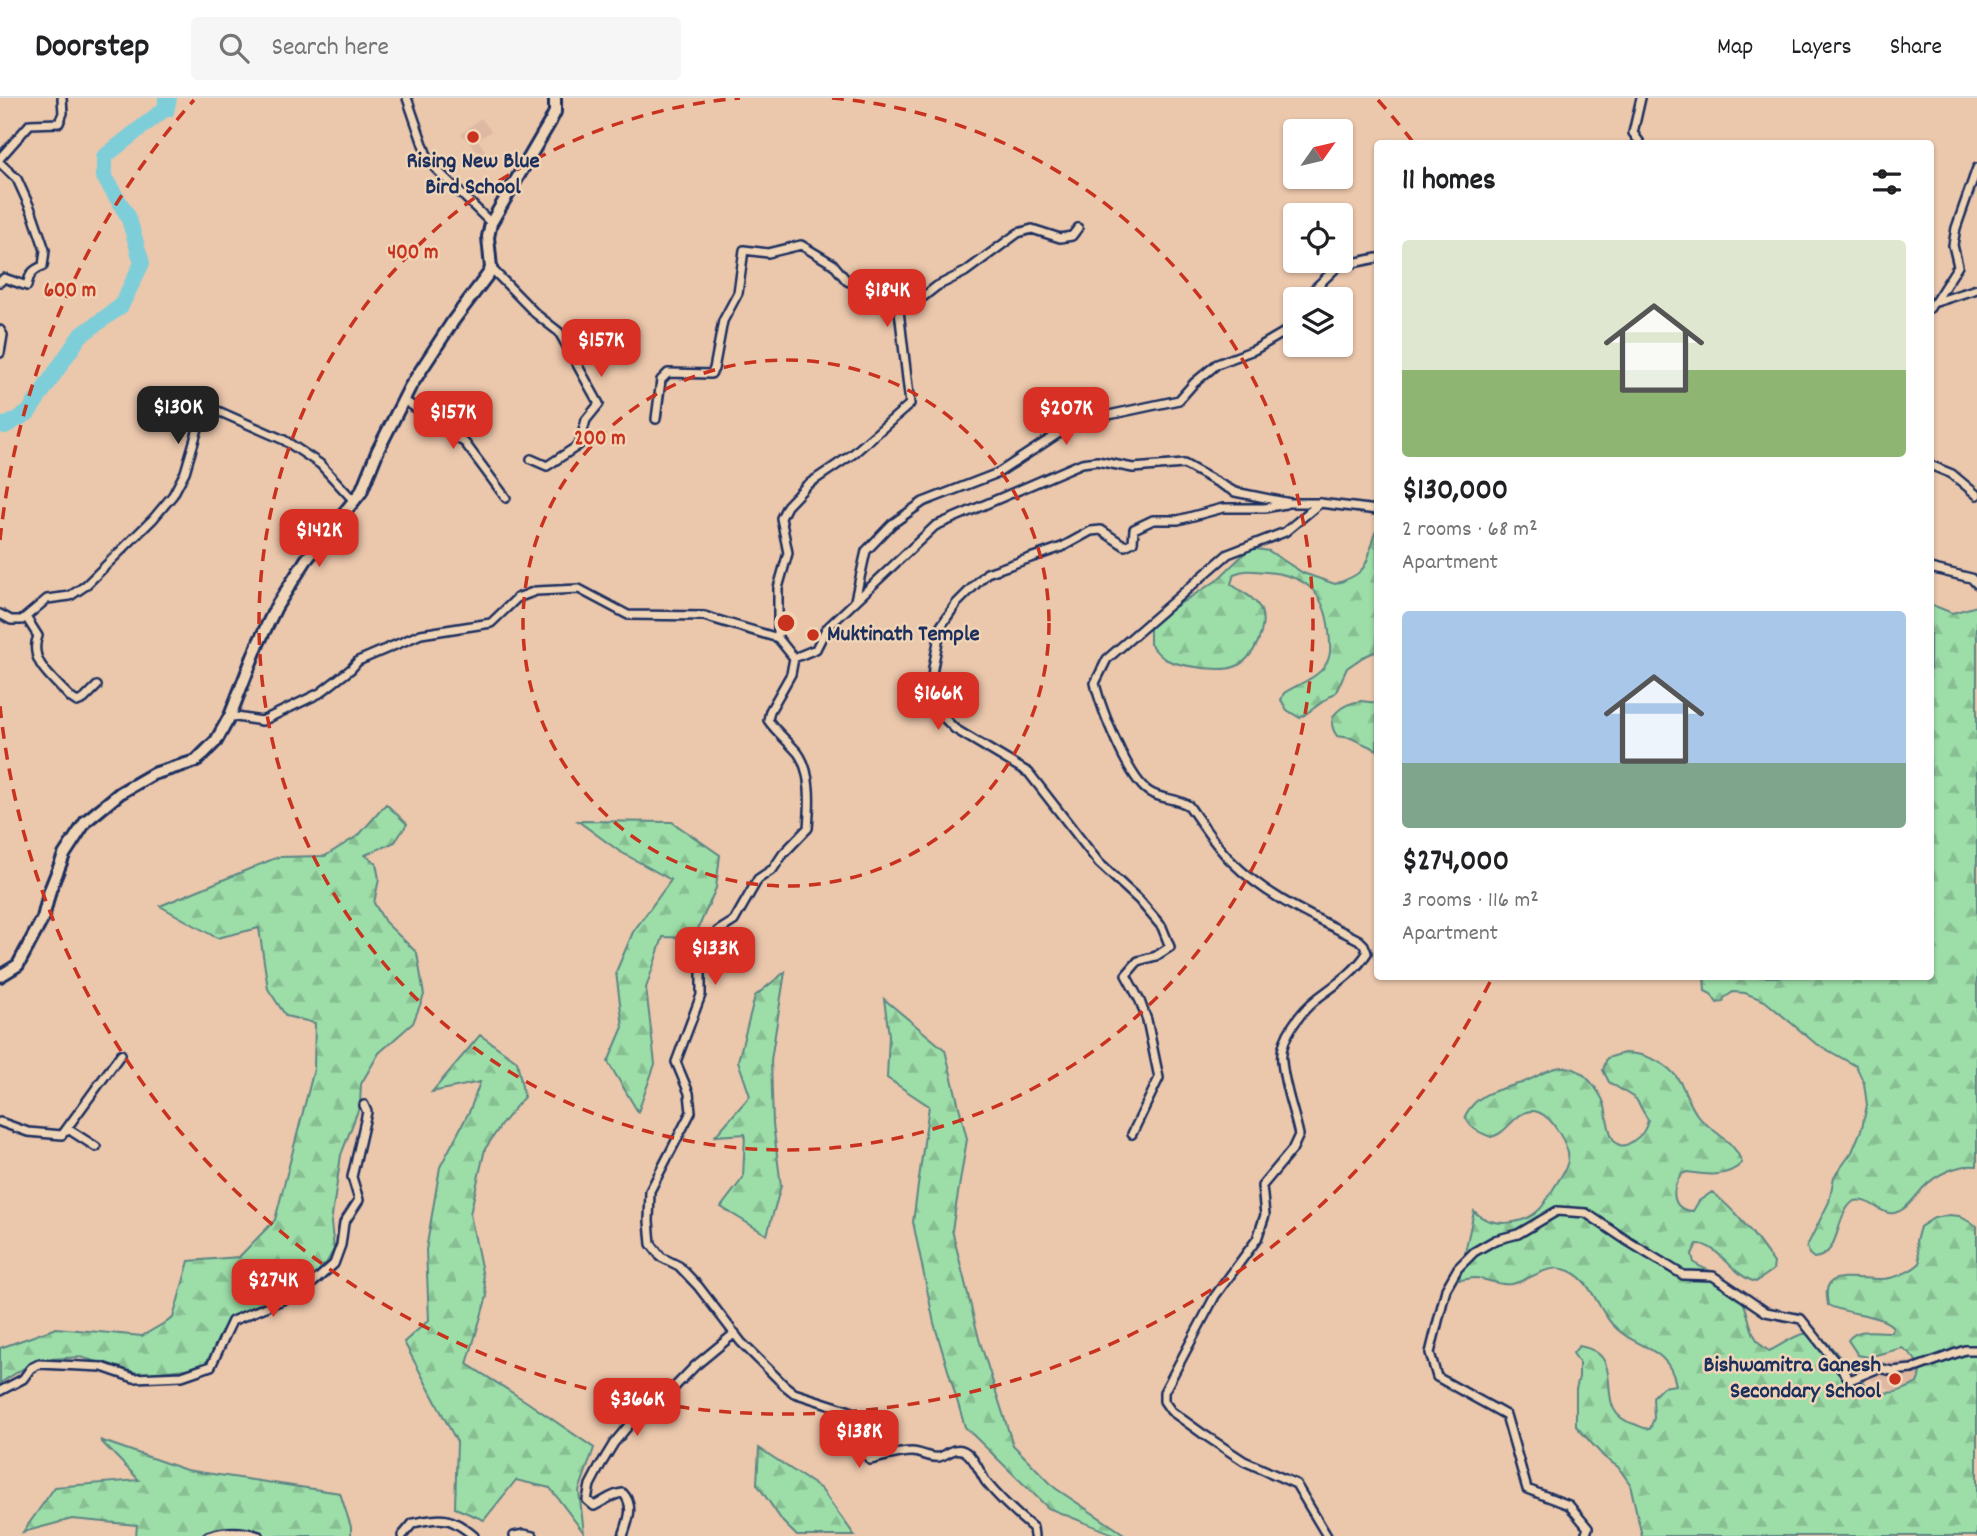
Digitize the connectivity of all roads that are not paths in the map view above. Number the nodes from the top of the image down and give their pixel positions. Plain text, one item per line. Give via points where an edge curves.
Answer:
1 (62, 98) edge
2 (407, 98) edge
3 (555, 98) edge
4 (1641, 98) edge
5 (1638, 140) edge
6 (0, 158) edge
7 (0, 163) edge
8 (1977, 168) edge
9 (491, 223) junction
10 (1079, 228) dead end
11 (1374, 259) edge
12 (491, 268) junction
13 (0, 282) edge
14 (1316, 287) edge
15 (1977, 289) edge
16 (898, 302) junction
17 (1934, 303) edge
18 (1934, 305) edge
19 (0, 330) edge
20 (1283, 333) edge
21 (1, 353) edge
22 (404, 400) junction
23 (656, 419) dead end
24 (531, 459) dead end
25 (1934, 468) edge
26 (1977, 495) edge
27 (506, 498) dead end
28 (355, 502) junction
29 (1290, 503) junction
30 (1320, 503) junction
31 (1374, 510) edge
32 (1934, 569) edge
33 (1977, 584) edge
34 (855, 601) junction
35 (0, 614) edge
36 (26, 617) junction
37 (778, 638) junction
38 (794, 657) junction
39 (97, 686) dead end
40 (230, 716) junction
41 (0, 976) edge
42 (121, 1054) dead end
43 (363, 1105) dead end
44 (0, 1122) edge
45 (68, 1129) junction
46 (1132, 1134) dead end
47 (96, 1147) dead end
48 (735, 1333) junction
49 (1977, 1350) edge
50 (0, 1391) edge
51 (208, 1536) edge
52 (259, 1536) edge
53 (402, 1536) edge
54 (474, 1536) edge
55 (514, 1536) edge
56 (533, 1536) edge
57 (623, 1536) edge
58 (1034, 1536) edge
59 (1327, 1536) edge
60 (1585, 1536) edge

1 - 6 street via 60,123 30,124
2 - 9 street via 435,169
3 - 9 street via 550,122
4 - 5 street via 1633,133
7 - 13 street via 17,179 45,250 43,266 34,269 27,286 4,278
8 - 17 street via 1956,228 1953,245 1958,267
9 - 12 street
10 - 16 street via 1060,238 1032,229 1018,233 923,297
11 - 14 street via 1338,266
12 - 22 street
12 - 24 street via 559,332 599,404 586,420 579,445 547,466
15 - 18 street
16 - 23 street via 847,281 833,264 802,246 768,253 744,250 738,293 723,321 711,374 668,373 661,380
16 - 37 street via 910,404 787,506 781,518 788,553 779,589
19 - 21 street
20 - 34 street via 1217,364 1179,400 1076,422 998,473 923,502 891,524 866,551
22 - 27 street via 465,443
22 - 28 street
25 - 26 street via 1951,474
28 - 36 street via 320,464 284,440 210,410 202,415 173,495 145,528 85,586 70,596 47,599
28 - 40 street via 306,560 276,607
29 - 30 street
29 - 34 street via 1235,492 1184,464 1133,468 1082,463 935,526
29 - 46 street via 1153,520 1134,529 1133,542 1125,545 1101,530 1091,531 1062,547 986,573 941,626 931,690 942,716 955,729 1029,773 1099,863 1162,927 1170,947 1138,961 1126,975 1147,1020 1159,1078
30 - 31 street
30 - 59 street via 1285,532 1228,554 1107,659 1095,683 1138,783 1151,794 1189,806 1246,876 1295,910 1359,940 1367,953 1309,1005 1283,1047 1281,1060 1299,1135 1262,1186 1265,1215 1257,1239 1215,1296 1164,1392 1171,1411 1203,1434 1244,1461 1296,1484
32 - 33 street via 1971,578
34 - 38 street via 826,629 816,649
35 - 36 street via 11,620
36 - 39 street via 38,636 36,654 41,666 71,698 77,702 84,699
37 - 38 street
37 - 40 street via 704,616 628,615 579,589 536,591 517,598 491,623 421,635 358,661 320,693 262,721
38 - 48 street via 791,674 768,720 799,755 806,770 808,828 774,869 758,879 734,921 718,931 706,948 701,995 676,1062 689,1093 691,1112 650,1191 651,1244 698,1286
40 - 41 street via 211,748 196,761 153,774 86,821 64,855 43,918 18,965
42 - 45 street
43 - 50 street via 367,1112 352,1177 359,1200 344,1223 334,1264 304,1291 232,1321 211,1366 181,1376 134,1378 102,1367 39,1364
44 - 45 street via 28,1132 62,1135
45 - 47 street
48 - 57 street via 663,1399 634,1419 600,1466 587,1500 594,1506 613,1494 623,1493 629,1499 631,1509
48 - 58 street via 794,1393 850,1411 870,1460 899,1453 939,1457 954,1450 967,1452 986,1482 1033,1528
49 - 60 street via 1912,1369 1880,1368 1850,1380 1801,1319 1766,1312 1713,1276 1683,1275 1586,1213 1557,1211 1518,1234 1495,1240 1474,1252 1446,1289 1430,1353 1437,1377 1506,1415 1527,1489 1569,1505 1588,1528
51 - 52 street via 224,1531
53 - 54 street via 413,1523 445,1518
55 - 56 street

